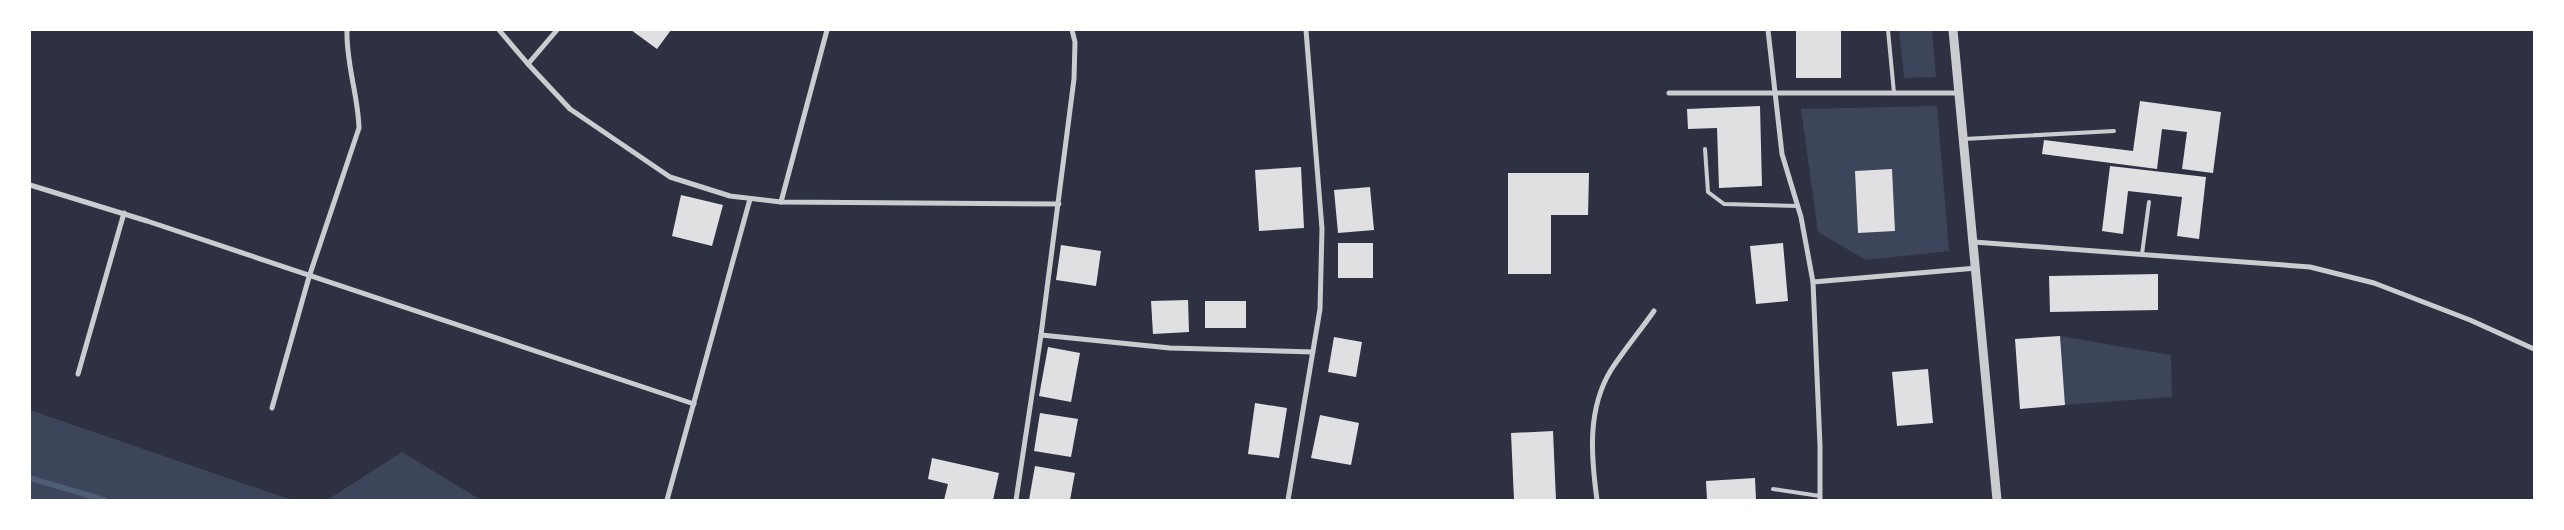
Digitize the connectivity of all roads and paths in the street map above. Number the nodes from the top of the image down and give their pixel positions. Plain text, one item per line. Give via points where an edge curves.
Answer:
1 (347, 30) edge
2 (499, 30) edge
3 (557, 30) edge
4 (827, 30) edge
5 (1072, 30) edge
6 (1306, 30) edge
7 (1768, 30) edge
8 (1888, 30) edge
9 (1953, 30) edge
10 (528, 64) junction
11 (1894, 93) junction
12 (1959, 93) junction
13 (1669, 94) dead end
14 (1774, 94) junction
15 (2114, 131) dead end
16 (1964, 139) junction
17 (1705, 149) dead end
18 (30, 185) edge
19 (750, 199) junction
20 (781, 202) junction
21 (2149, 202) dead end
22 (1059, 204) junction
23 (1798, 206) junction
24 (124, 214) junction
25 (1974, 242) junction
26 (2142, 254) junction
27 (1977, 268) junction
28 (309, 277) junction
29 (1813, 282) junction
30 (1654, 311) dead end
31 (1041, 335) junction
32 (2534, 349) edge
33 (1313, 352) junction
34 (78, 374) dead end
35 (694, 404) junction
36 (272, 408) dead end
37 (1773, 488) dead end
38 (1820, 498) edge
39 (667, 500) edge
40 (1016, 500) edge
41 (1288, 500) edge
42 (1597, 500) edge
43 (1997, 500) edge

1 - 28 street via 359,128
2 - 10 street
3 - 10 street
4 - 20 street
5 - 22 street via 1075,42 1074,80
6 - 33 street via 1322,230 1320,309
7 - 14 street
8 - 11 lane
9 - 12 street
10 - 19 street via 570,109 670,177
11 - 12 street
11 - 14 street
12 - 16 street
13 - 14 street
14 - 23 street via 1782,154
15 - 16 lane
16 - 25 street
17 - 23 lane via 1708,192 1715,199 1724,204
18 - 24 street
19 - 20 street
19 - 35 street
20 - 22 street
21 - 26 lane
22 - 31 street
23 - 29 street
24 - 28 street
24 - 34 street
25 - 26 street
25 - 27 street
26 - 32 street via 2283,264 2341,274 2374,283 2470,320
27 - 29 street
27 - 43 street
28 - 35 street
28 - 36 street
29 - 38 street
30 - 42 street via 1610,371 1595,410 1591,457
31 - 33 street via 1170,348
31 - 40 street
33 - 41 street
35 - 39 street
37 - 38 lane

